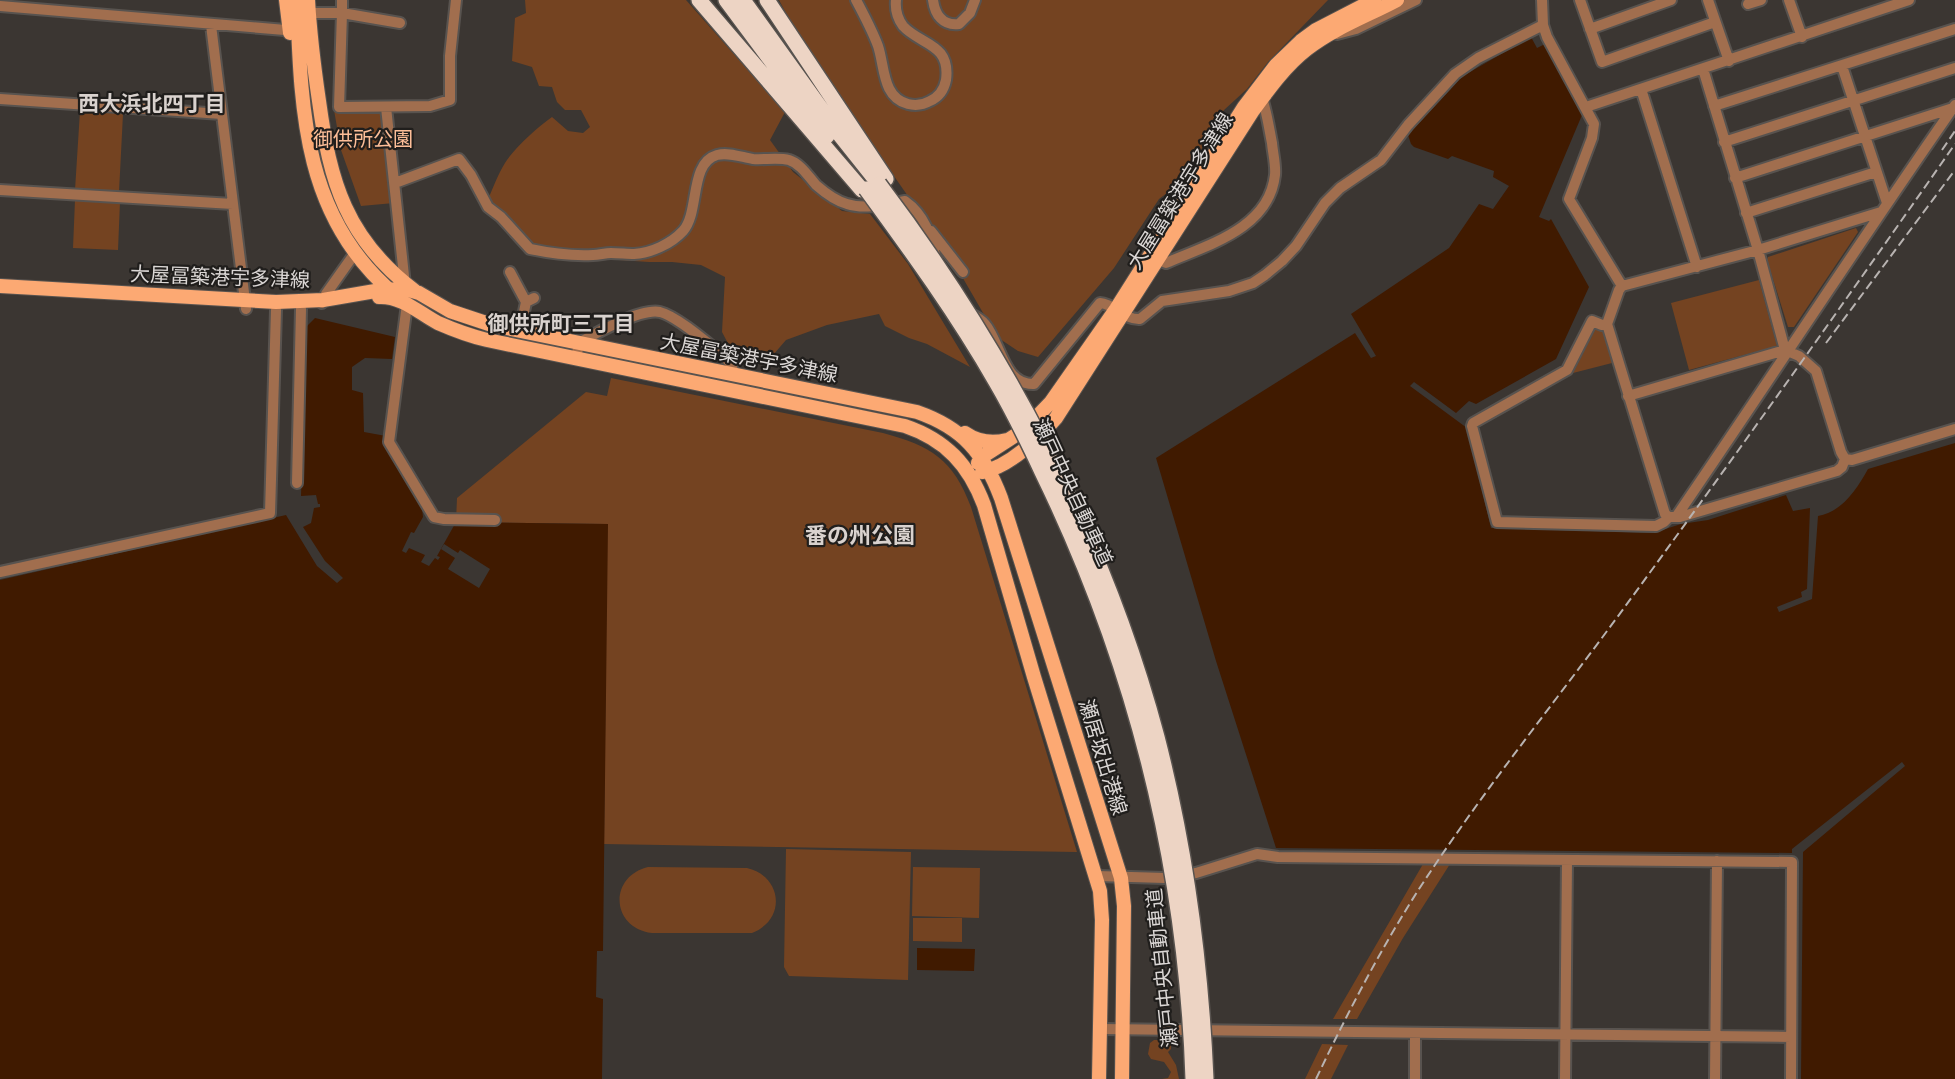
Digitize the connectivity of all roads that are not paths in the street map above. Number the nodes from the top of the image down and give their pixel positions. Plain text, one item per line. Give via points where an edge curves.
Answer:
1 (286, 0) edge
2 (297, 0) edge
3 (342, 0) edge
4 (456, 0) edge
5 (699, 0) edge
6 (726, 0) edge
7 (743, 0) edge
8 (767, 0) edge
9 (856, 0) edge
10 (896, 0) edge
11 (933, 0) edge
12 (975, 0) edge
13 (1368, 0) edge
14 (1374, 0) edge
15 (1397, 0) edge
16 (1416, 0) edge
17 (1542, 0) edge
18 (1580, 0) edge
19 (1671, 0) edge
20 (1708, 0) edge
21 (1761, 0) edge
22 (1789, 0) edge
23 (1909, 0) edge
24 (1, 4) edge
25 (1748, 4) dead end
26 (309, 6) edge
27 (1355, 9) junction
28 (342, 13) junction
29 (0, 18) edge
30 (1715, 22) junction
31 (400, 23) dead end
32 (211, 25) junction
33 (1543, 25) junction
34 (1590, 29) junction
35 (1955, 29) edge
36 (294, 31) junction
37 (1323, 37) junction
38 (1802, 37) junction
39 (1729, 61) junction
40 (1842, 66) junction
41 (1955, 68) edge
42 (1703, 69) junction
43 (1641, 89) junction
44 (1258, 95) junction
45 (0, 99) edge
46 (1854, 100) junction
47 (1714, 106) junction
48 (1954, 106) edge
49 (339, 107) junction
50 (386, 107) junction
51 (320, 108) junction
52 (1586, 108) junction
53 (222, 114) junction
54 (1865, 135) junction
55 (1724, 142) junction
56 (1876, 172) junction
57 (1206, 177) junction
58 (1735, 178) junction
59 (394, 183) junction
60 (873, 185) junction
61 (0, 190) edge
62 (233, 204) junction
63 (1884, 208) junction
64 (1746, 213) junction
65 (926, 224) junction
66 (1758, 250) junction
67 (376, 255) junction
68 (359, 258) junction
69 (1159, 260) junction
70 (1696, 267) junction
71 (510, 272) dead end
72 (963, 272) dead end
73 (0, 286) edge
74 (1622, 286) junction
75 (410, 289) junction
76 (381, 291) junction
77 (0, 295) edge
78 (356, 295) junction
79 (322, 303) junction
80 (245, 304) junction
81 (407, 304) junction
82 (301, 309) junction
83 (276, 310) junction
84 (1120, 312) junction
85 (1607, 324) junction
86 (520, 331) junction
87 (579, 343) junction
88 (1787, 351) junction
89 (576, 359) junction
90 (735, 375) junction
91 (810, 390) junction
92 (1628, 396) junction
93 (807, 407) junction
94 (917, 412) junction
95 (1955, 429) edge
96 (1014, 438) junction
97 (982, 457) junction
98 (1845, 459) junction
99 (990, 471) junction
100 (971, 475) junction
101 (297, 483) dead end
102 (1672, 517) junction
103 (495, 520) dead end
104 (0, 572) edge
105 (1567, 860) junction
106 (1717, 861) junction
107 (1097, 876) junction
108 (1121, 878) junction
109 (1100, 1029) junction
110 (1123, 1029) junction
111 (1416, 1033) junction
112 (1565, 1034) junction
113 (1715, 1036) junction
114 (1791, 1037) junction
115 (1099, 1079) edge
116 (1122, 1079) edge
117 (1193, 1079) edge
118 (1206, 1079) edge
119 (1415, 1079) edge
120 (1565, 1079) edge
121 (1715, 1079) edge
122 (1791, 1079) edge

1 - 36 main road
2 - 36 main road
3 - 28 street
4 - 50 street via 450,100 430,106
5 - 60 highway
6 - 60 highway
7 - 60 highway
8 - 60 highway
9 - 10 street via 878,48 888,89 906,104 921,105 941,92 946,69 933,45 901,23
11 - 12 street via 941,20 952,25 959,24 970,13
13 - 27 street
14 - 27 main road, 大屋冨築港宇多津線
15 - 37 main road, 大屋冨築港宇多津線
16 - 37 street via 1356,29
17 - 33 street
18 - 34 street
19 - 34 street
20 - 30 street
21 - 25 street
22 - 38 street
23 - 38 street
24 - 29 street
24 - 32 street
26 - 28 street
26 - 51 main road
27 - 44 main road, 大屋冨築港宇多津線 via 1301,40 1276,64
28 - 31 street
28 - 49 street
30 - 34 street via 1602,62
30 - 39 street
32 - 36 street
32 - 53 street
33 - 52 street
33 - 84 street via 1455,74 1381,160 1340,188 1296,246 1265,275 1229,291 1162,301 1140,319
35 - 40 street
36 - 68 main road via 318,180 331,215
37 - 44 main road, 大屋冨築港宇多津線
38 - 39 street
39 - 42 street
40 - 46 street
40 - 47 street
41 - 46 street
42 - 43 street
42 - 47 street
43 - 52 street
43 - 70 street
44 - 57 main road, 大屋冨築港宇多津線
44 - 69 street via 1265,107 1275,161 1268,198 1260,211 1236,231 1166,263
45 - 53 street
46 - 54 street
46 - 55 street
47 - 55 street
48 - 54 street
48 - 63 street
49 - 50 street
49 - 51 street
50 - 59 street
51 - 67 main road via 335,183 348,214
52 - 74 street via 1594,124 1592,138 1569,199
53 - 62 street
54 - 56 street
54 - 58 street
55 - 58 street
56 - 63 street
56 - 64 street
57 - 69 main road, 大屋冨築港宇多津線
57 - 84 main road, 大屋冨築港宇多津線
58 - 64 street
59 - 65 street via 459,159 488,207 530,249 592,255 635,254 668,243 689,221 703,165 717,155 790,160 818,186 848,205 905,201
59 - 75 street
60 - 117 highway, 瀬戸中央自動車道, bridge via 998,384 1065,518 1121,663 1147,752 1176,890
60 - 118 highway, 瀬戸中央自動車道, bridge via 930,241 1023,406 1107,585 1156,736 1174,812 1198,963
61 - 62 street
62 - 80 street
63 - 66 street
63 - 88 street
64 - 66 street
65 - 72 street
65 - 84 street via 946,291 954,303 984,322 1018,381 1034,384 1100,303
66 - 70 street
66 - 88 street
67 - 75 main road
67 - 76 main road via 382,273
68 - 76 main road
68 - 78 main road via 366,282
68 - 79 street
69 - 84 main road, 大屋冨築港宇多津線
70 - 74 street
71 - 86 street via 530,300
73 - 80 main road, 大屋冨築港宇多津線
74 - 85 street
75 - 76 main road, 大屋冨築港宇多津線
75 - 81 street
75 - 86 main road, 大屋冨築港宇多津線 via 461,315
76 - 78 main road, 大屋冨築港宇多津線
76 - 79 main road, 大屋冨築港宇多津線
76 - 81 main road
76 - 81 main road, 大屋冨築港宇多津線
77 - 80 main road, 大屋冨築港宇多津線
78 - 79 main road, 大屋冨築港宇多津線
79 - 80 main road, 大屋冨築港宇多津線
79 - 82 main road, 大屋冨築港宇多津線
80 - 83 main road, 大屋冨築港宇多津線
81 - 89 main road, 大屋冨築港宇多津線 via 471,336
81 - 103 street via 389,442 434,517
82 - 83 main road, 大屋冨築港宇多津線
82 - 101 street
83 - 104 street via 270,513
84 - 96 main road, 大屋冨築港宇多津線 via 1051,402
84 - 99 main road, 大屋冨築港宇多津線 via 1046,430
85 - 92 street
85 - 102 street via 1592,321 1567,370 1473,423 1497,522 1656,526
86 - 87 main road, 大屋冨築港宇多津線
87 - 89 street
87 - 90 main road, 大屋冨築港宇多津線
87 - 90 street via 632,318 658,312 725,357
88 - 92 street
88 - 98 street via 1816,371
88 - 102 street
89 - 93 main road, 大屋冨築港宇多津線
90 - 91 main road, 大屋冨築港宇多津線
91 - 93 main road
91 - 94 main road, 大屋冨築港宇多津線
92 - 102 street via 1665,514
93 - 100 main road, 大屋冨築港宇多津線 via 916,430 946,448
94 - 96 main road via 986,442
94 - 97 main road, 大屋冨築港宇多津線 via 948,426
95 - 98 street
96 - 97 main road, 大屋冨築港宇多津線
97 - 99 main road, 瀬居坂出港線
97 - 100 main road, 大屋冨築港宇多津線
98 - 102 street via 1837,471
99 - 100 main road, 大屋冨築港宇多津線
99 - 108 main road, 瀬居坂出港線
100 - 107 main road via 984,505
105 - 106 street
105 - 108 street via 1257,855 1180,876
105 - 112 street
106 - 113 street
106 - 114 street via 1792,862
107 - 108 street
107 - 109 main road via 1102,906
108 - 110 main road, 瀬居坂出港線
109 - 110 street
109 - 115 main road
110 - 111 street
110 - 116 main road, 瀬居坂出港線
111 - 112 street
111 - 119 street
112 - 113 street
112 - 120 street
113 - 114 street
113 - 121 street
114 - 122 street

